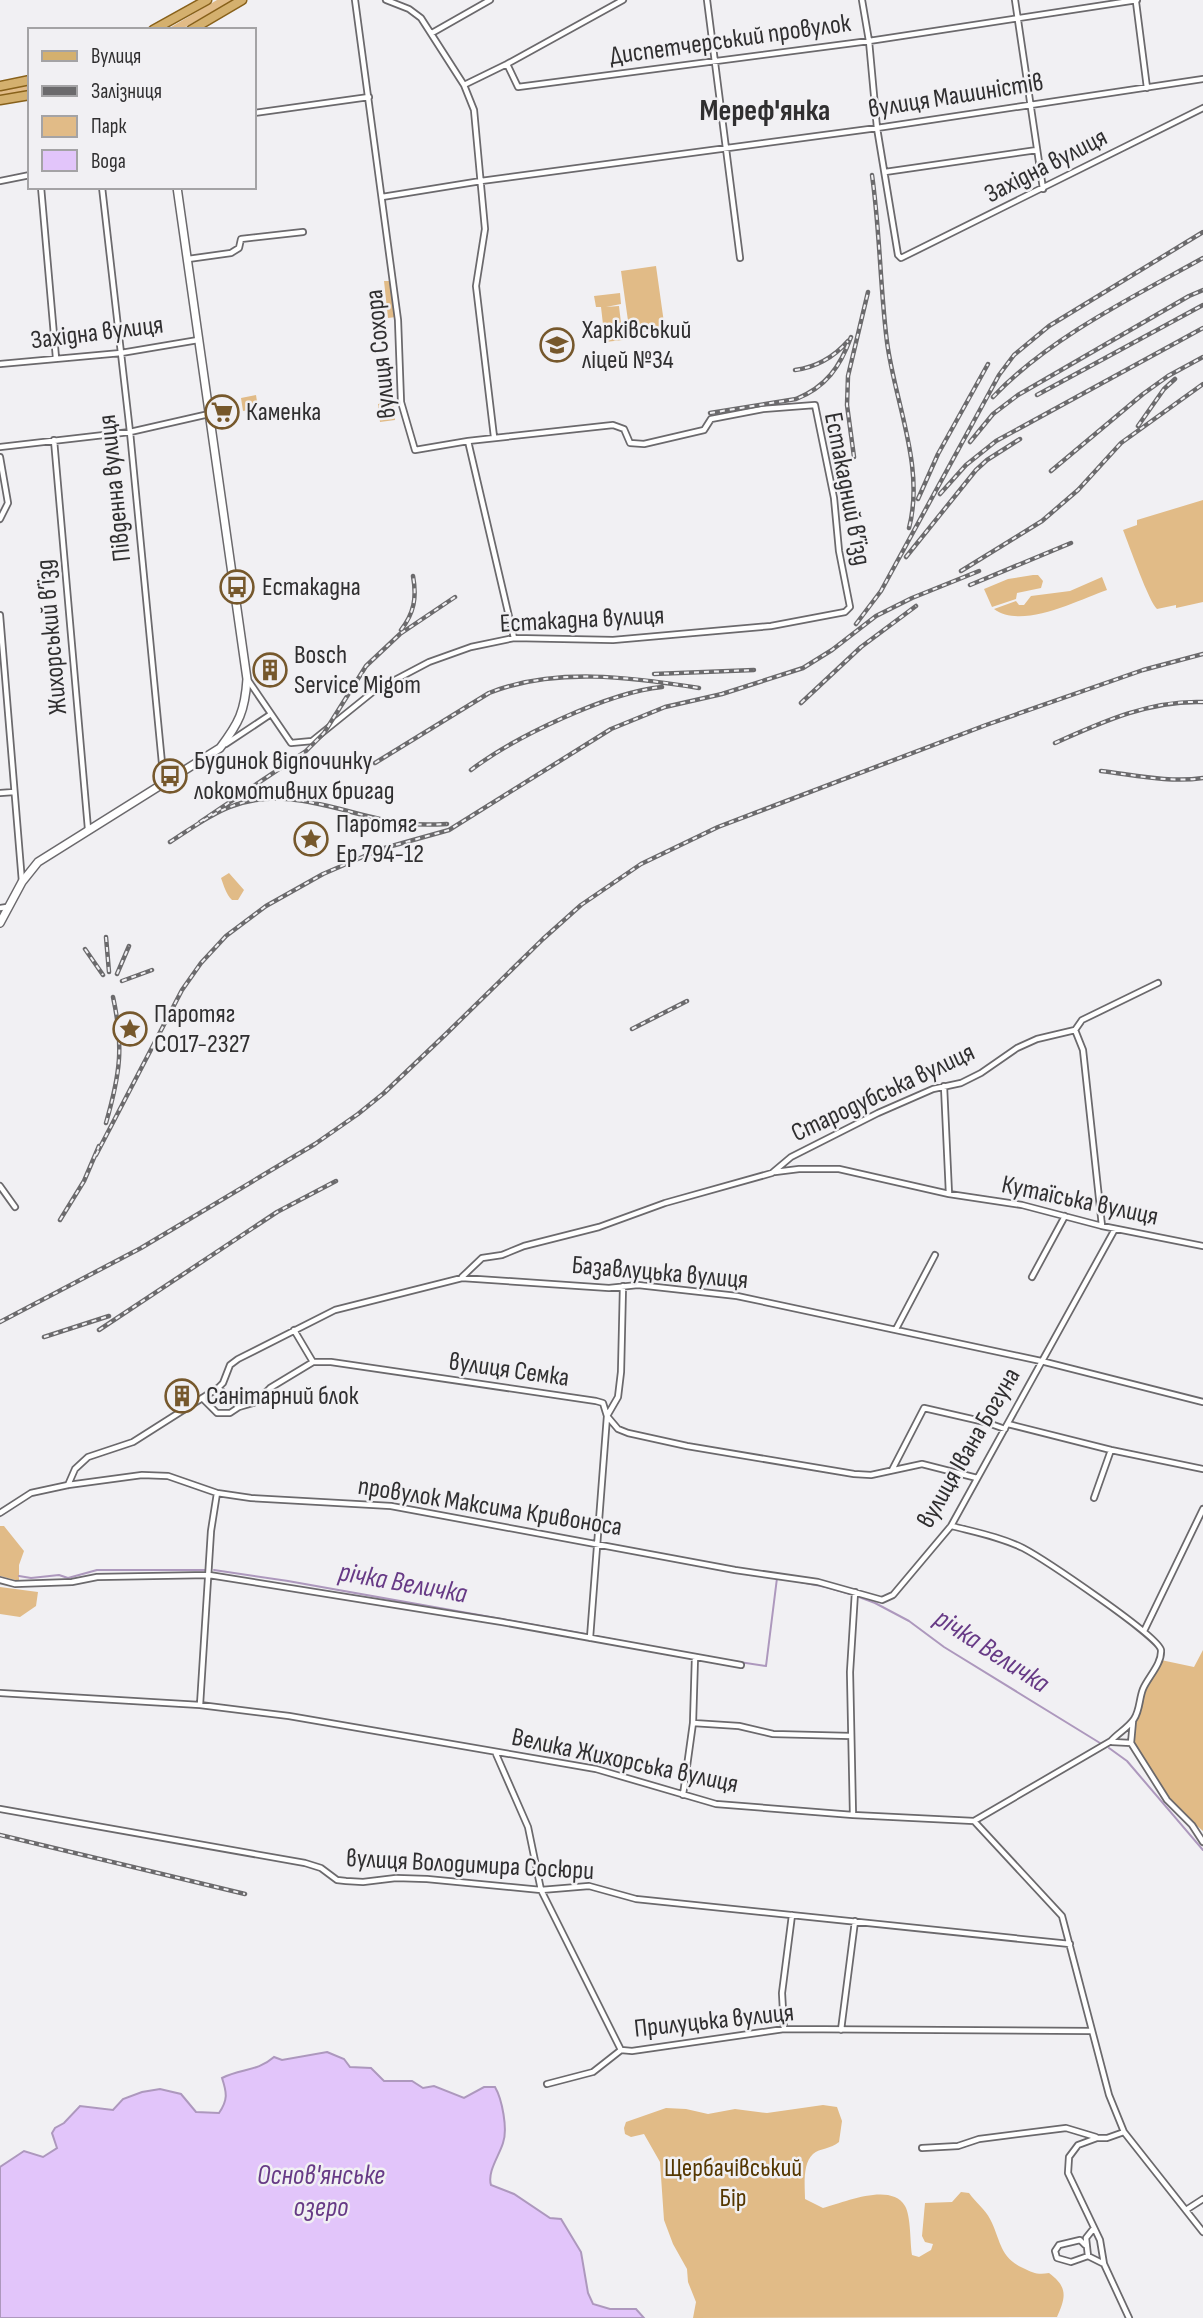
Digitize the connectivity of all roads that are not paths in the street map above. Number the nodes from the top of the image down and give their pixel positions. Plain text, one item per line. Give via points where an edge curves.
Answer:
1 (207, 0) edge
2 (242, 0) edge
3 (355, 0) edge
4 (361, 0) edge
5 (386, 0) edge
6 (490, 0) edge
7 (623, 0) edge
8 (707, 0) edge
9 (862, 0) edge
10 (1015, 0) edge
11 (1137, 1) edge
12 (1016, 18) junction
13 (157, 28) edge
14 (194, 28) edge
15 (432, 33) junction
16 (869, 41) junction
17 (715, 61) junction
18 (507, 64) junction
19 (1203, 79) edge
20 (28, 80) edge
21 (464, 85) junction
22 (0, 86) edge
23 (1147, 88) junction
24 (28, 95) edge
25 (369, 97) junction
26 (0, 100) edge
27 (1030, 104) junction
28 (1203, 108) edge
29 (256, 113) edge
30 (877, 128) junction
31 (727, 147) junction
32 (1037, 150) junction
33 (885, 172) junction
34 (28, 175) edge
35 (0, 181) edge
36 (481, 181) junction
37 (41, 189) edge
38 (102, 189) edge
39 (177, 189) edge
40 (1043, 189) junction
41 (382, 197) junction
42 (303, 232) dead end
43 (740, 258) dead end
44 (187, 259) junction
45 (198, 340) junction
46 (121, 353) junction
47 (56, 358) junction
48 (0, 364) edge
49 (209, 414) junction
50 (130, 432) junction
51 (494, 437) junction
52 (54, 440) junction
53 (468, 442) junction
54 (0, 447) edge
55 (0, 457) edge
56 (0, 519) edge
57 (850, 607) joint
58 (0, 615) edge
59 (514, 638) junction
60 (247, 679) junction
61 (3, 701) edge
62 (271, 713) junction
63 (220, 748) junction
64 (164, 785) junction
65 (14, 792) junction
66 (0, 793) edge
67 (88, 829) junction
68 (22, 882) junction
69 (4, 908) edge
70 (0, 923) edge
71 (1157, 983) dead end
72 (1075, 1030) junction
73 (944, 1086) junction
74 (772, 1173) junction
75 (0, 1186) edge
76 (949, 1194) junction
77 (15, 1207) dead end
78 (1065, 1216) junction
79 (1102, 1226) junction
80 (1115, 1229) junction
81 (1203, 1246) edge
82 (935, 1255) dead end
83 (1032, 1277) dead end
84 (462, 1278) junction
85 (623, 1286) junction
86 (897, 1329) junction
87 (294, 1330) junction
88 (1041, 1361) junction
89 (313, 1362) junction
90 (218, 1388) junction
91 (202, 1398) junction
92 (1203, 1402) edge
93 (239, 1407) junction
94 (607, 1416) junction
95 (1006, 1426) junction
96 (1111, 1450) junction
97 (1203, 1469) edge
98 (892, 1470) junction
99 (978, 1478) junction
100 (68, 1485) junction
101 (217, 1493) junction
102 (1094, 1498) dead end
103 (1203, 1509) edge
104 (0, 1513) edge
105 (951, 1526) junction
106 (599, 1543) junction
107 (209, 1575) junction
108 (0, 1580) edge
109 (855, 1592) junction
110 (1144, 1631) junction
111 (590, 1638) junction
112 (695, 1657) junction
113 (741, 1665) dead end
114 (0, 1693) edge
115 (200, 1705) junction
116 (1133, 1721) junction
117 (693, 1723) junction
118 (851, 1736) junction
119 (1111, 1741) junction
120 (1131, 1743) junction
121 (496, 1754) junction
122 (683, 1795) junction
123 (0, 1809) edge
124 (853, 1815) junction
125 (974, 1821) junction
126 (1203, 1842) edge
127 (541, 1890) junction
128 (792, 1915) junction
129 (855, 1922) junction
130 (1070, 1944) junction
131 (784, 2029) junction
132 (841, 2030) junction
133 (1093, 2031) junction
134 (621, 2050) junction
135 (547, 2084) dead end
136 (1124, 2133) junction
137 (1097, 2138) junction
138 (922, 2148) dead end
139 (1203, 2199) edge
140 (1186, 2210) junction
141 (1094, 2228) junction
142 (1203, 2232) edge
143 (1085, 2245) junction
144 (1088, 2256) junction
145 (1104, 2264) junction
146 (1129, 2318) edge

1 - 13 main road
2 - 14 main road
3 - 4 street
3 - 25 street, вулиця Сохора
5 - 15 street via 409,9
6 - 15 street
7 - 18 street
8 - 17 street
9 - 16 street
10 - 12 street
11 - 12 street, Диспетчерський провулок
11 - 23 street
12 - 16 street, Диспетчерський провулок
12 - 27 street
15 - 21 street
16 - 17 street, Диспетчерський провулок
16 - 30 street
17 - 18 street, Диспетчерський провулок via 517,87
17 - 31 street
18 - 21 street
19 - 23 street, вулиця Машиністів
20 - 22 main road
21 - 36 street via 474,110
23 - 27 street, вулиця Машиністів
24 - 26 main road
25 - 29 street
25 - 41 street, вулиця Сохора
27 - 30 street, вулиця Машиністів
27 - 32 street
28 - 40 street, Західна вулиця
30 - 31 street, вулиця Машиністів
30 - 33 street
31 - 36 street, вулиця Машиністів
31 - 43 street
32 - 33 street
32 - 40 street
33 - 40 street, Західна вулиця via 901,258
34 - 35 street
36 - 41 street, вулиця Машиністів
36 - 51 street via 485,229 476,286
37 - 47 street
38 - 46 street, Південна вулиця
39 - 44 main road
41 - 53 street, вулиця Сохора via 398,320 401,402 415,450
42 - 44 street via 241,239 232,253
44 - 45 main road
45 - 46 street, Західна вулиця
45 - 49 main road
46 - 47 street, Західна вулиця
46 - 50 street, Південна вулиця
47 - 48 street, Західна вулиця
49 - 50 street
49 - 60 main road
50 - 52 street
50 - 64 street, Південна вулиця
51 - 53 street, Естакадний в’їзд
51 - 57 street, Естакадний в’їзд via 613,425 624,429 630,443 645,444 704,430 711,419 814,405
52 - 54 street
52 - 67 street, Жихорський в’їзд
53 - 59 street
55 - 56 street via 8,503
57 - 59 street, Естакадна вулиця via 845,612 743,629 613,640
58 - 61 street
59 - 62 street, Естакадна вулиця via 429,662 374,691 312,741 291,743
60 - 62 street, Естакадна вулиця
60 - 63 main road via 239,723
61 - 65 street
62 - 63 street
63 - 64 main road
64 - 67 main road
65 - 66 street
65 - 68 street
67 - 68 main road via 38,862
68 - 69 main road
69 - 70 main road
71 - 72 street, Стародубська вулиця via 1082,1020
72 - 73 street, Стародубська вулиця via 1017,1048 981,1073
72 - 79 street via 1083,1050
73 - 74 street, Стародубська вулиця via 847,1128 791,1157
73 - 76 street
74 - 76 street, Кутаїська вулиця via 839,1169
74 - 84 street, Стародубська вулиця via 482,1258
75 - 77 street
76 - 78 street, Кутаїська вулиця
78 - 79 street, Кутаїська вулиця
78 - 83 street
79 - 80 street, Кутаїська вулиця
80 - 81 street, Кутаїська вулиця
80 - 88 street, вулиця Івана Богуна
82 - 86 street
84 - 85 street, Базавлуцька вулиця
84 - 87 street, Базавлуцька вулиця via 335,1310
85 - 86 street, Базавлуцька вулиця via 737,1296
85 - 94 street via 621,1373 618,1397
86 - 88 street, Базавлуцька вулиця
87 - 89 street
87 - 90 street, Базавлуцька вулиця via 237,1359
88 - 92 street, Базавлуцька вулиця
88 - 95 street, вулиця Івана Богуна
89 - 93 street via 256,1402
89 - 94 street, вулиця Семка via 596,1401 603,1403
90 - 91 street
90 - 93 street
91 - 93 street via 217,1413
91 - 100 street via 133,1442 88,1457 75,1469
94 - 98 street, вулиця Семка via 628,1433 687,1446 854,1474
94 - 106 street
95 - 96 street
95 - 98 street via 924,1408
95 - 99 street, вулиця Івана Богуна
96 - 97 street
96 - 102 street
98 - 99 street, вулиця Семка via 922,1464
99 - 105 street, вулиця Івана Богуна
100 - 101 street, провулок Максима Кривоноса via 168,1476
100 - 104 street, провулок Максима Кривоноса via 31,1493
101 - 106 street, провулок Максима Кривоноса via 391,1506
101 - 107 street
103 - 110 street
105 - 109 street, вулиця Івана Богуна via 893,1595 882,1600
105 - 110 street via 1022,1548
106 - 109 street, провулок Максима Кривоноса
106 - 111 street
107 - 108 street via 97,1577 72,1583
107 - 111 street
107 - 115 street
109 - 118 street
110 - 116 street via 1159,1644 1160,1659 1142,1690
111 - 112 street
112 - 113 street
112 - 117 street
114 - 115 street, Велика Жихорська вулиця
115 - 121 street, Велика Жихорська вулиця via 289,1716
116 - 119 street
116 - 120 street
117 - 118 street via 773,1734
117 - 122 street
118 - 124 street
119 - 120 street
119 - 125 street
120 - 126 street via 1167,1800
121 - 122 street, Велика Жихорська вулиця via 596,1769
121 - 127 street, Прилуцька вулиця via 528,1826
122 - 124 street, Велика Жихорська вулиця via 716,1804
123 - 127 street, вулиця Володимира Сосюри via 305,1863 337,1880 427,1879
124 - 125 street, Велика Жихорська вулиця
125 - 130 street via 1062,1916
127 - 128 street, вулиця Володимира Сосюри via 589,1886 636,1899
127 - 134 street, Прилуцька вулиця
128 - 129 street, вулиця Володимира Сосюри
128 - 131 street via 782,1993
129 - 130 street, вулиця Володимира Сосюри
129 - 132 street
130 - 133 street
131 - 132 street, Прилуцька вулиця
131 - 134 street, Прилуцька вулиця
132 - 133 street, Прилуцька вулиця
133 - 136 street
134 - 135 street via 593,2072
136 - 137 street
136 - 140 street
137 - 138 street via 1066,2128
137 - 141 street via 1078,2145 1069,2157 1068,2173
139 - 140 street
140 - 142 street
141 - 143 street
141 - 145 street
143 - 144 street
143 - 144 street via 1068,2242 1055,2251 1057,2258 1071,2262
144 - 145 street
145 - 146 street

